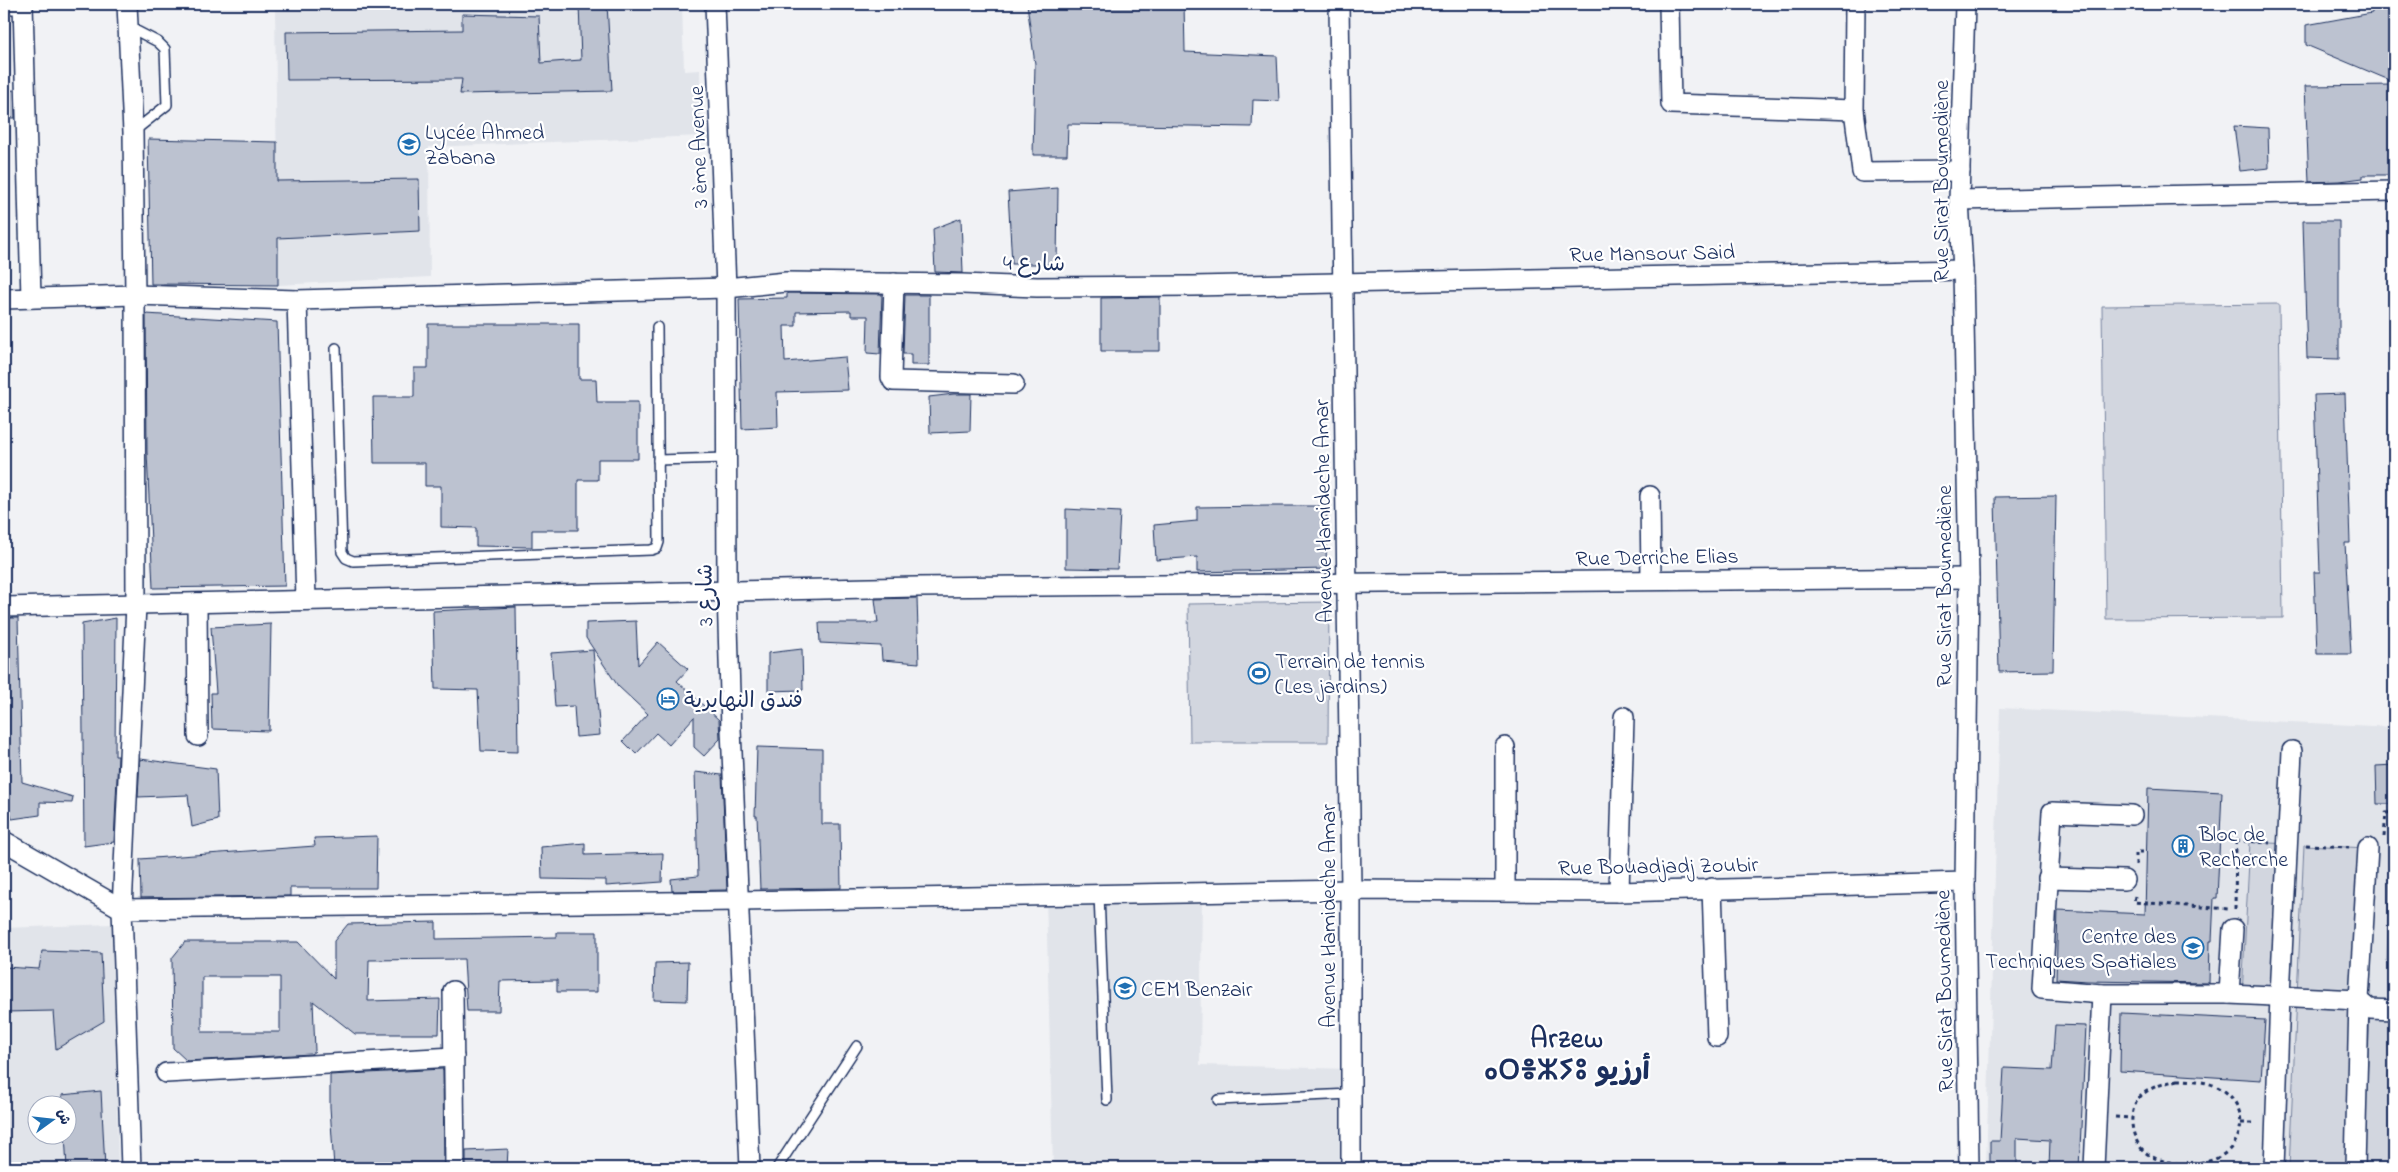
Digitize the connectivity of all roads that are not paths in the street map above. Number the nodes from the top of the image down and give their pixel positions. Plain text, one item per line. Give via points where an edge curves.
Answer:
1 (4, 4) edge
2 (22, 4) edge
3 (127, 4) edge
4 (715, 4) edge
5 (1339, 4) edge
6 (1669, 4) edge
7 (1855, 4) edge
8 (1965, 4) edge
9 (127, 26) junction
10 (1854, 110) junction
11 (133, 132) junction
12 (1960, 171) junction
13 (2394, 191) edge
14 (1959, 200) junction
15 (1964, 270) junction
16 (894, 282) junction
17 (1342, 284) junction
18 (726, 288) junction
19 (135, 295) junction
20 (31, 298) junction
21 (4, 299) edge
22 (297, 300) junction
23 (657, 327) dead end
24 (336, 348) dead end
25 (1014, 384) dead end
26 (726, 458) junction
27 (658, 460) junction
28 (1650, 496) dead end
29 (1969, 578) junction
30 (1651, 580) junction
31 (1346, 584) junction
32 (727, 590) junction
33 (306, 600) junction
34 (197, 602) junction
35 (136, 605) junction
36 (4, 607) edge
37 (1624, 717) dead end
38 (198, 736) dead end
39 (1505, 747) dead end
40 (2292, 751) dead end
41 (2132, 815) dead end
42 (4, 841) edge
43 (2368, 848) road end
44 (2047, 878) junction
45 (2131, 881) road end
46 (1965, 882) junction
47 (1712, 888) junction
48 (1351, 890) junction
49 (1505, 890) junction
50 (1619, 892) junction
51 (1099, 894) junction
52 (739, 901) junction
53 (122, 909) junction
54 (2233, 929) road end
55 (453, 992) dead end
56 (2102, 994) junction
57 (2229, 994) junction
58 (2280, 996) junction
59 (2359, 1000) junction
60 (2394, 1010) edge
61 (1717, 1037) dead end
62 (857, 1046) dead end
63 (454, 1057) junction
64 (166, 1073) dead end
65 (1352, 1094) junction
66 (1107, 1100) dead end
67 (1218, 1100) dead end
68 (131, 1168) edge
69 (455, 1168) edge
70 (750, 1168) edge
71 (777, 1168) edge
72 (1351, 1168) edge
73 (1969, 1168) edge
74 (2094, 1168) edge
75 (2274, 1168) edge
76 (2355, 1168) edge

1 - 2 street
2 - 20 street
3 - 9 street
4 - 18 street, 3 ème Avenue
5 - 17 street, Avenue Hamideche Amar
6 - 10 street via 1671,104
7 - 10 street
8 - 12 street, Rue Sirat Boumediène
9 - 11 street
9 - 11 lane via 165,49 168,101 162,110
10 - 12 street via 1862,172
11 - 19 street
12 - 14 street, Rue Sirat Boumediène
13 - 14 street
14 - 15 street, Rue Sirat Boumediène
15 - 17 street, Rue Mansour Said
15 - 29 street, Rue Sirat Boumediène
16 - 17 street, شارع 4 via 1036,287
16 - 18 street, شارع 4 via 786,282
16 - 25 street via 893,380
17 - 31 street, Avenue Hamideche Amar
18 - 22 street, شارع 4
18 - 26 street, شارع 3
19 - 20 street, شارع 4
19 - 22 street, شارع 4
19 - 35 street
20 - 21 street, شارع 4
22 - 33 street
23 - 27 lane
24 - 27 lane via 342,552 353,561 657,548
26 - 27 lane
26 - 32 street, شارع 3
28 - 30 street
29 - 30 street, Rue Derriche Elias
29 - 46 street, Rue Sirat Boumediène
30 - 31 street, Rue Derriche Elias
31 - 32 street, Rue Derriche Elias
31 - 48 street, Avenue Hamideche Amar
32 - 33 street, Rue Derriche Elias
32 - 52 street, شارع 3
33 - 34 street, Rue Derriche Elias
34 - 35 street, Rue Derriche Elias
34 - 38 street
35 - 36 street, Rue Derriche Elias
35 - 53 street
37 - 50 street
39 - 49 street
40 - 58 street
41 - 44 street via 2052,812
42 - 53 street
43 - 59 street
44 - 45 street
44 - 56 street via 2042,989
46 - 47 street, Rue Bouadjadj Zoubir
46 - 73 street, Rue Sirat Boumediène
47 - 50 street, Rue Bouadjadj Zoubir
47 - 61 street
48 - 49 street, Rue Bouadjadj Zoubir
48 - 51 street, Rue Bouadjadj Zoubir
48 - 65 street, Avenue Hamideche Amar
49 - 50 street, Rue Bouadjadj Zoubir
51 - 52 street, Rue Bouadjadj Zoubir
51 - 66 lane
52 - 53 street, Rue Bouadjadj Zoubir
52 - 70 street, شارع 3
53 - 68 street
54 - 57 street
55 - 63 street
56 - 57 street
56 - 74 street
57 - 58 street
58 - 59 street
58 - 75 street
59 - 60 street via 2370,1009
59 - 76 street
62 - 71 lane
63 - 64 street
63 - 69 street
65 - 67 lane
65 - 72 street, Avenue Hamideche Amar

